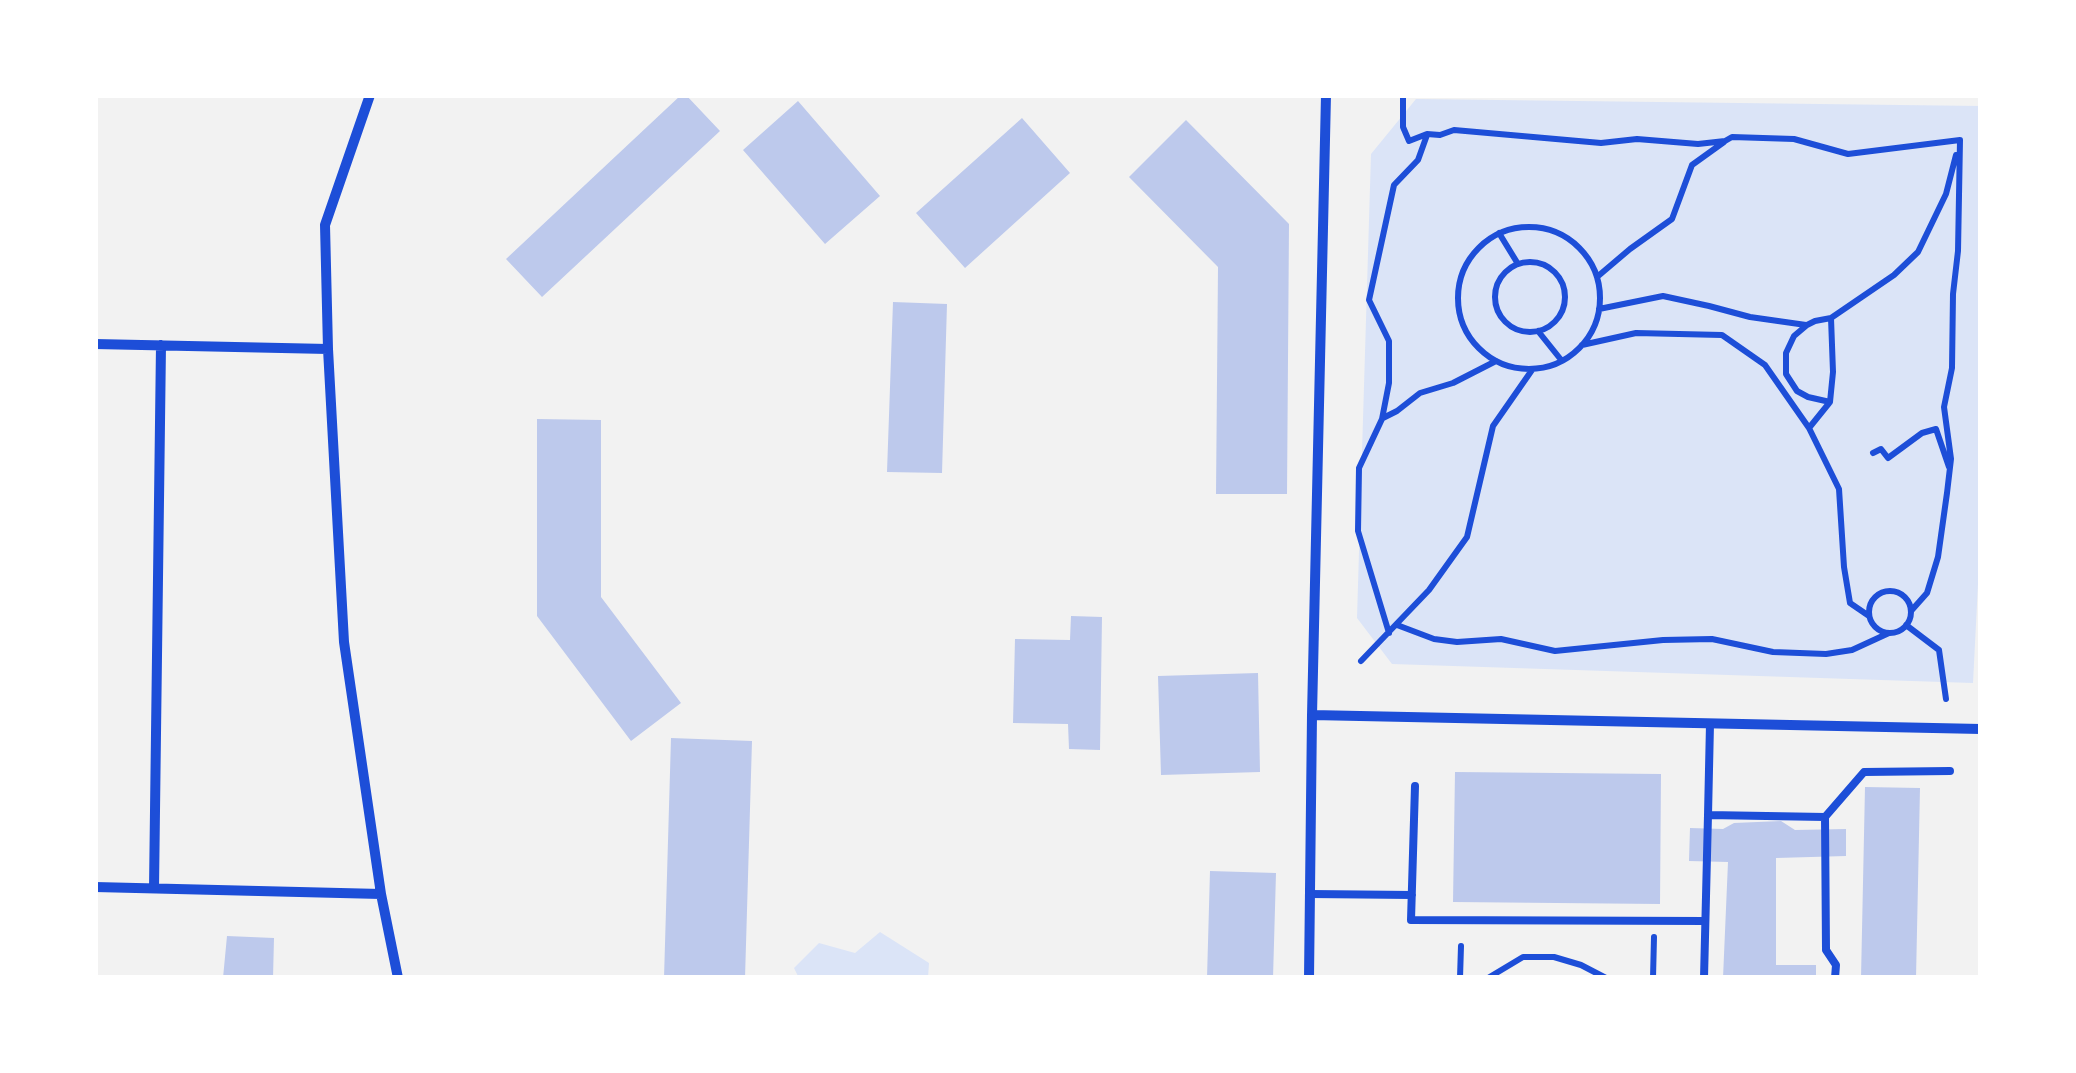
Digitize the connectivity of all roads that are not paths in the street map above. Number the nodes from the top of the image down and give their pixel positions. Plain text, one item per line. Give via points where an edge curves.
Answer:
1 (370, 95) edge
2 (1326, 95) edge
3 (95, 344) edge
4 (161, 345) junction
5 (328, 349) junction
6 (1312, 715) junction
7 (1710, 724) junction
8 (1981, 729) edge
9 (1950, 770) dead end
10 (1415, 786) dead end
11 (1708, 816) junction
12 (1825, 816) junction
13 (95, 887) edge
14 (154, 888) junction
15 (381, 894) junction
16 (1310, 894) junction
17 (1412, 895) junction
18 (1706, 921) junction
19 (398, 978) edge
20 (1309, 978) edge
21 (1704, 978) edge
22 (1835, 978) edge

1 - 5 street via 325,225
2 - 6 street
3 - 4 street
4 - 5 street
4 - 14 street
5 - 15 street via 344,642
6 - 7 street
6 - 16 street
7 - 8 street
7 - 11 lane
9 - 12 lane via 1864,772
10 - 17 lane
11 - 12 lane
11 - 18 lane
12 - 22 lane via 1826,950
13 - 14 street
14 - 15 street
15 - 19 street
16 - 17 lane
16 - 20 street
17 - 18 lane via 1412,920
18 - 21 lane

